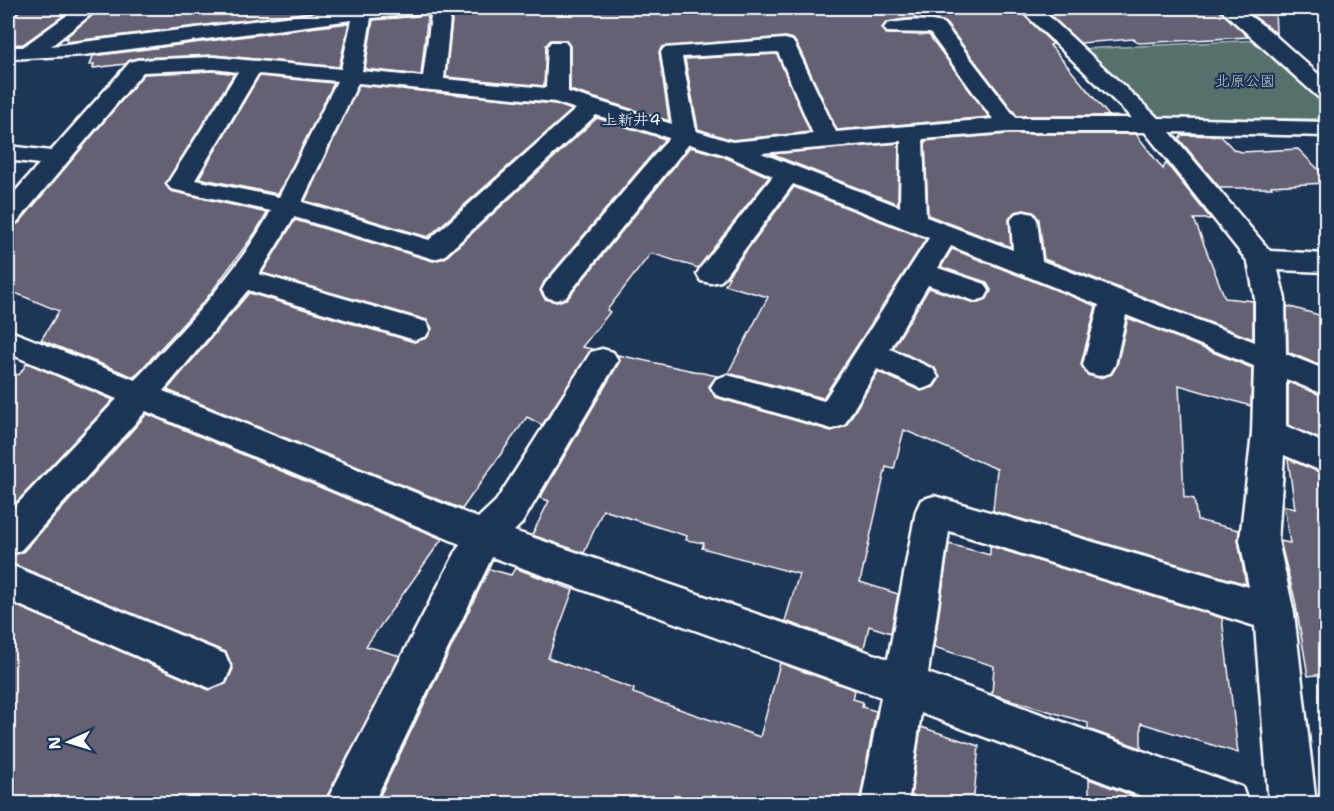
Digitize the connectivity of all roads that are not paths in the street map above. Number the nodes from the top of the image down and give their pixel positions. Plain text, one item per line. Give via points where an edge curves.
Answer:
1 (89, 8) edge
2 (225, 8) edge
3 (419, 8) edge
4 (442, 8) edge
5 (1029, 8) edge
6 (1228, 8) edge
7 (363, 12) junction
8 (238, 28) junction
9 (894, 28) dead end
10 (558, 46) dead end
11 (17, 54) edge
12 (251, 67) junction
13 (350, 76) junction
14 (433, 84) junction
15 (1326, 92) edge
16 (557, 96) junction
17 (590, 108) junction
18 (1152, 124) junction
19 (1009, 126) junction
20 (1326, 129) edge
21 (685, 133) junction
22 (908, 133) junction
23 (827, 139) junction
24 (731, 148) junction
25 (8, 153) edge
26 (57, 159) junction
27 (788, 173) junction
28 (286, 206) junction
29 (8, 216) edge
30 (1024, 220) dead end
31 (913, 221) junction
32 (945, 234) junction
33 (1262, 260) junction
34 (1326, 263) edge
35 (1029, 267) junction
36 (921, 272) junction
37 (711, 274) dead end
38 (242, 279) junction
39 (556, 290) dead end
40 (975, 291) dead end
41 (1114, 300) junction
42 (415, 329) dead end
43 (8, 341) edge
44 (871, 353) junction
45 (602, 360) dead end
46 (1270, 360) junction
47 (1099, 365) dead end
48 (922, 377) dead end
49 (1326, 383) edge
50 (727, 387) dead end
51 (140, 396) junction
52 (1269, 433) junction
53 (1326, 459) edge
54 (483, 537) junction
55 (8, 538) edge
56 (8, 582) edge
57 (1274, 613) junction
58 (210, 668) dead end
59 (904, 686) junction
60 (348, 804) edge
61 (884, 804) edge
62 (1225, 804) edge
63 (1293, 804) edge

1 - 11 street
2 - 8 street
3 - 7 street
4 - 14 street
5 - 18 street
6 - 15 street
7 - 8 street
7 - 13 street
8 - 11 street
9 - 19 street via 936,27
10 - 16 street
12 - 13 street
12 - 26 street via 214,63 137,66
12 - 28 street via 180,184
13 - 14 street
13 - 28 street
14 - 16 street
16 - 17 street
17 - 21 street
17 - 28 street via 434,250
18 - 19 street
18 - 20 street
18 - 33 street
19 - 22 street
21 - 23 street via 671,52 785,45
21 - 24 street
21 - 39 street
22 - 23 street
22 - 31 street via 913,141
23 - 24 street
24 - 27 street
25 - 26 street
26 - 29 street
27 - 31 street
27 - 37 street
28 - 38 street
30 - 35 street
31 - 32 street
32 - 35 street
32 - 36 street
33 - 34 street
33 - 46 street via 1270,298
35 - 41 street
36 - 40 street
36 - 44 street
38 - 42 street
38 - 51 street
41 - 46 street
41 - 47 street
43 - 51 street
44 - 48 street
44 - 50 street via 832,416
45 - 54 street via 509,512
46 - 49 street
46 - 52 street
51 - 54 street
51 - 55 street
52 - 53 street
52 - 57 street via 1259,540
54 - 59 street
54 - 60 street
56 - 58 street
57 - 59 street via 934,511
57 - 63 street
59 - 61 street
59 - 62 street

